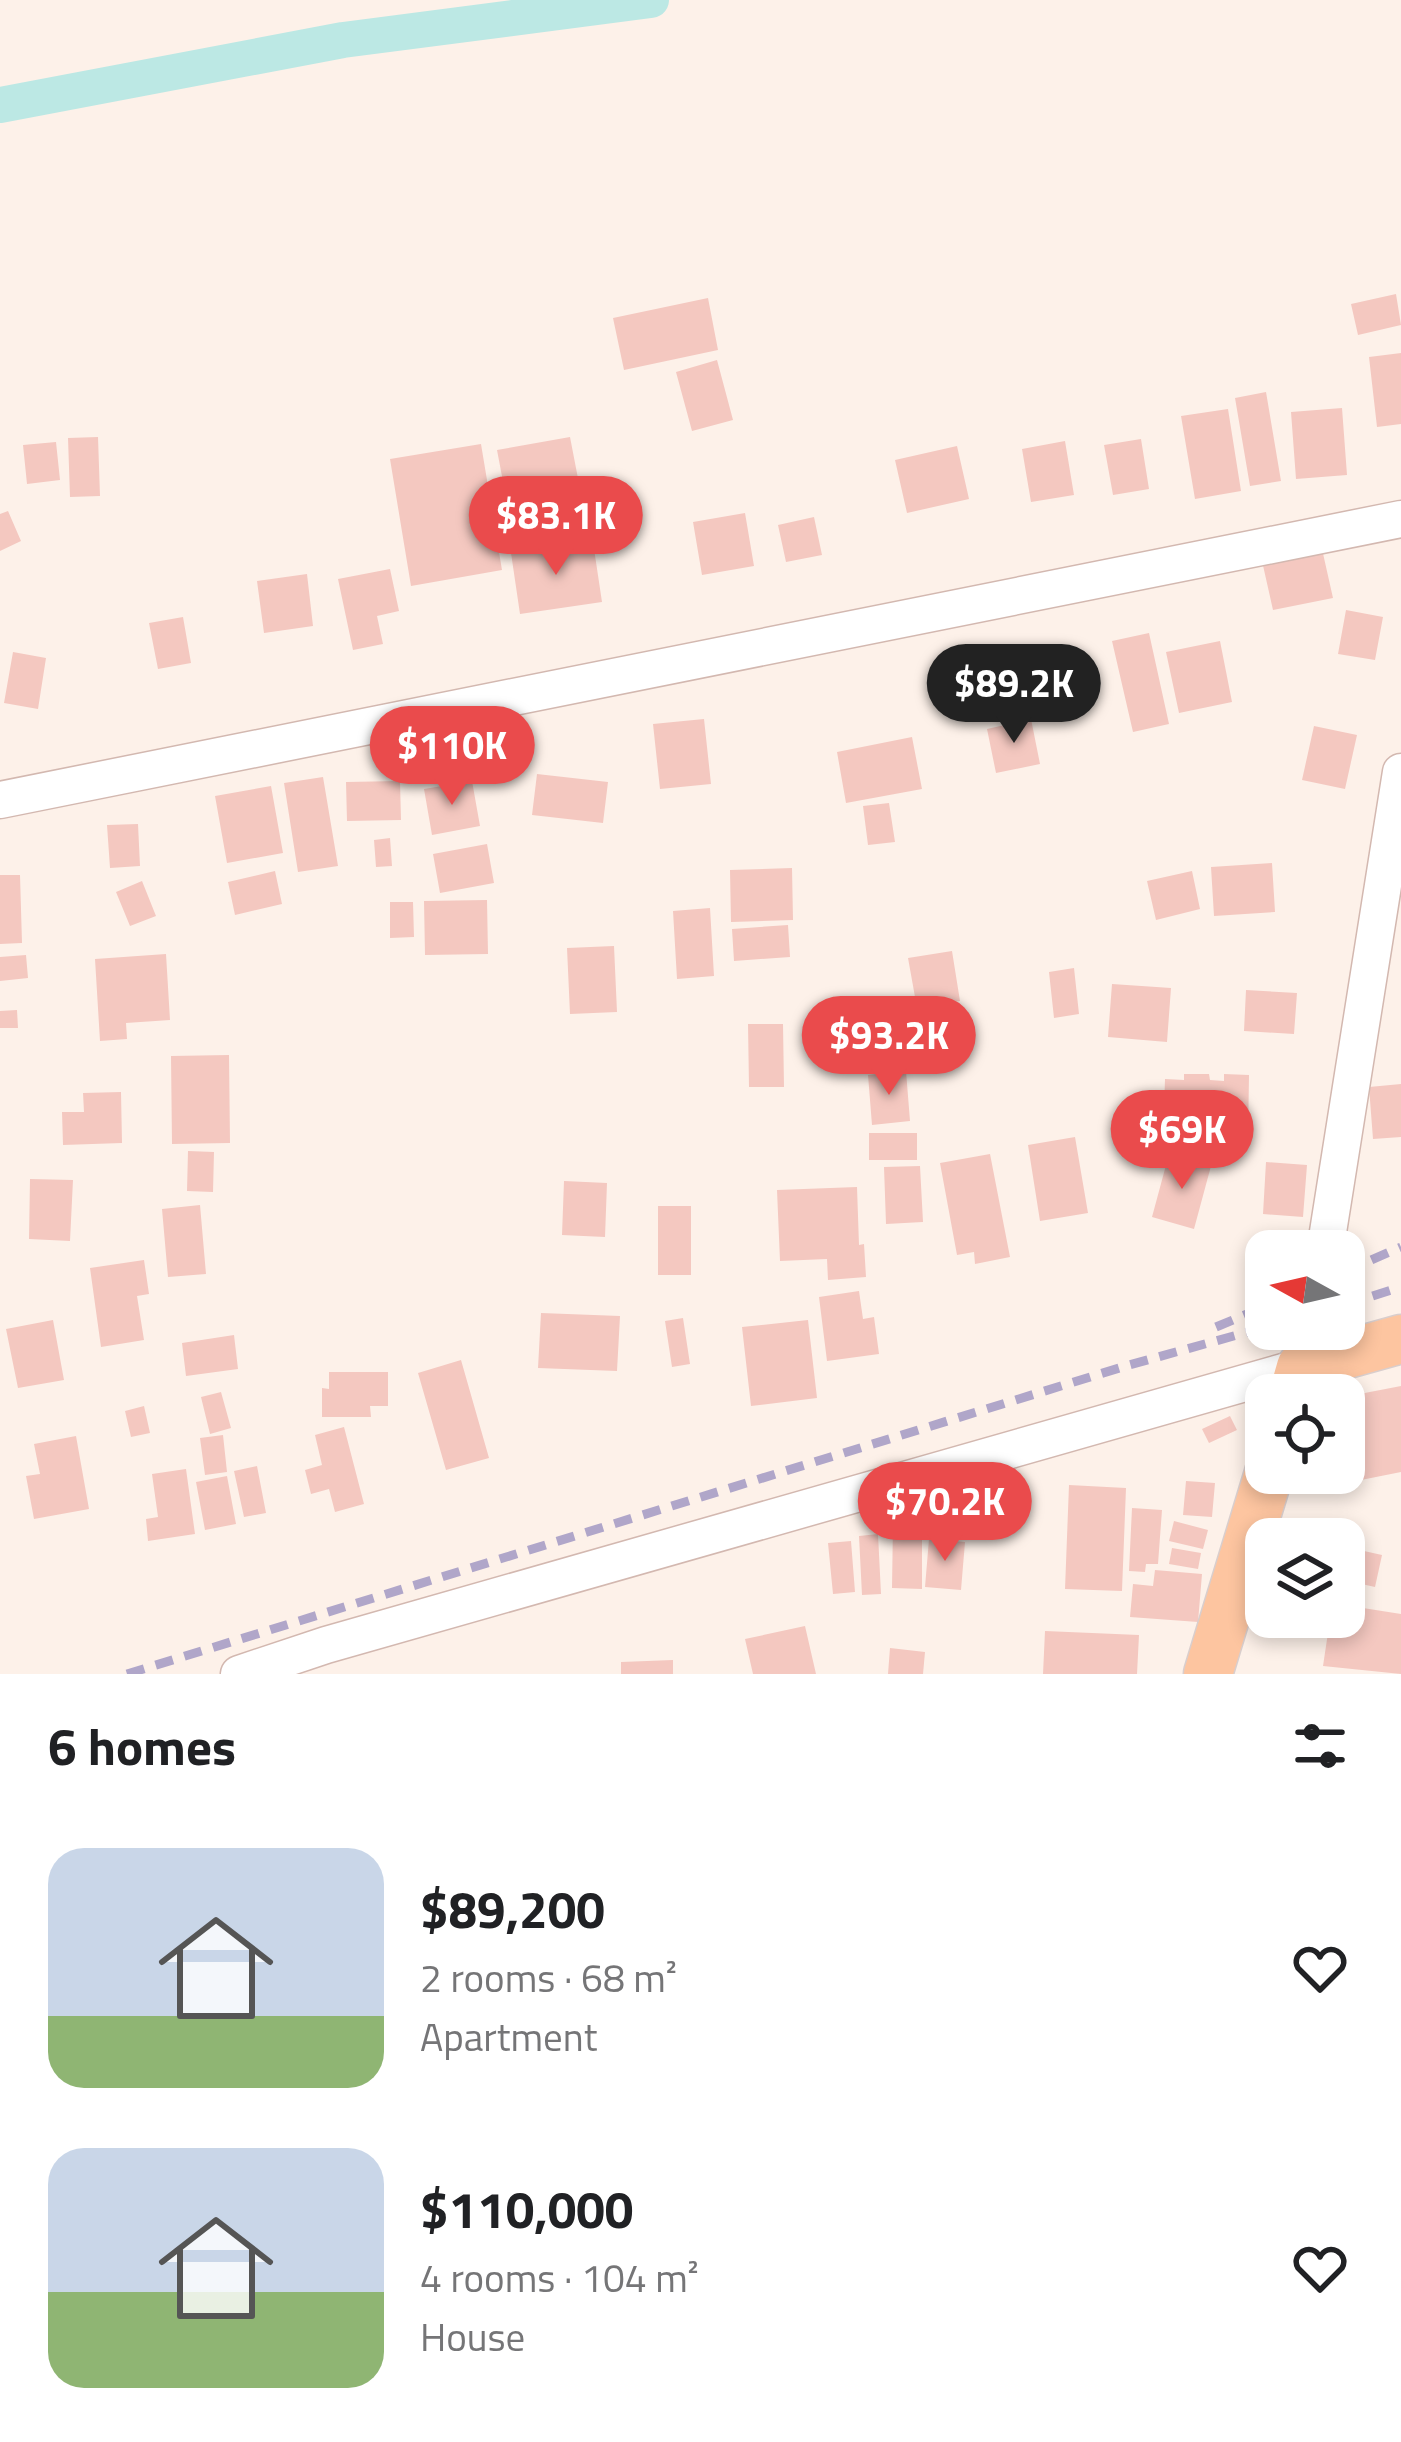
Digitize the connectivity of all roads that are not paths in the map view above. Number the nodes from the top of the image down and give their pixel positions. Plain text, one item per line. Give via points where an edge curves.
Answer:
1 (1401, 519) edge
2 (1401, 772) edge
3 (0, 800) edge
4 (1328, 1230) edge
5 (1401, 1339) edge
6 (1302, 1364) edge
7 (1263, 1494) edge
8 (239, 1674) edge
9 (1208, 1674) edge

1 - 3 street
2 - 4 street
5 - 6 main road
6 - 8 street
7 - 9 main road

